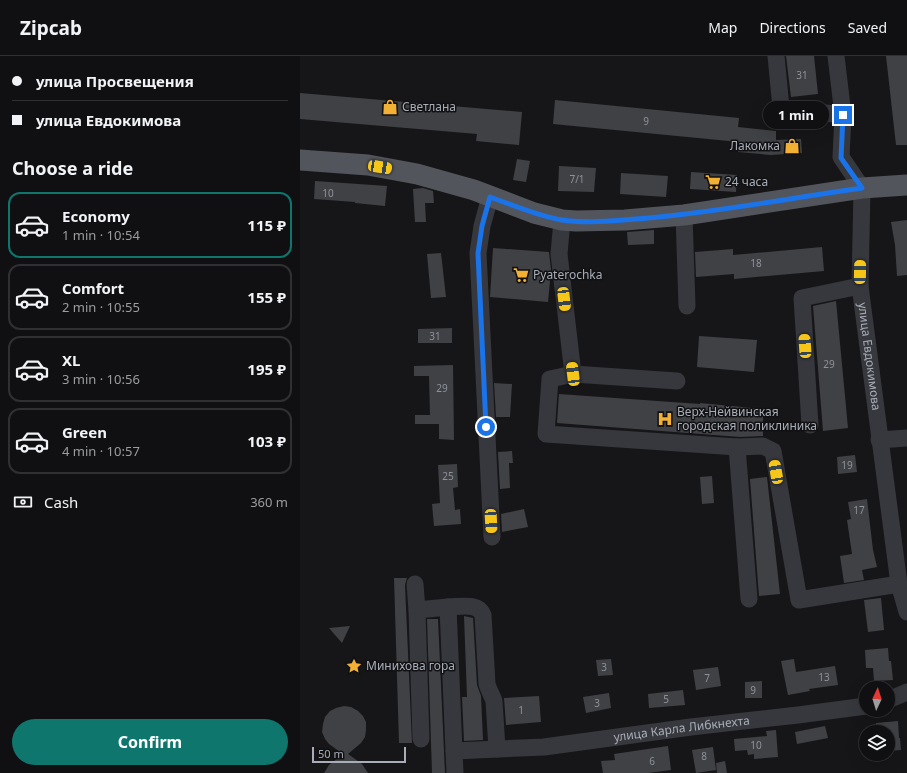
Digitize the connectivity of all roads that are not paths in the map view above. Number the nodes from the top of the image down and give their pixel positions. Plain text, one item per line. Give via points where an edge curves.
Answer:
1 (776, 56) edge
2 (836, 56) edge
3 (843, 115) junction
4 (300, 160) edge
5 (907, 185) edge
6 (862, 188) junction
7 (490, 197) junction
8 (684, 215) junction
9 (562, 220) junction
10 (860, 286) junction
11 (687, 306) dead end
12 (573, 374) junction
13 (677, 381) dead end
14 (810, 425) dead end
15 (907, 438) edge
16 (879, 440) junction
17 (737, 447) junction
18 (492, 537) dead end
19 (415, 584) dead end
20 (899, 584) junction
21 (749, 599) dead end
22 (448, 607) junction
23 (417, 610) junction
24 (907, 612) edge
25 (907, 692) edge
26 (895, 697) edge
27 (859, 707) edge
28 (421, 739) dead end
29 (497, 749) junction
30 (454, 751) junction
31 (455, 773) edge

1 - 3 street via 781,108
2 - 3 street
3 - 6 street via 841,158
4 - 7 main road via 393,168 445,181
5 - 6 main road
6 - 8 main road
6 - 10 street, улица Евдокимова
7 - 9 main road
7 - 18 street via 478,253
8 - 9 main road via 625,220
8 - 11 street
9 - 12 street via 559,254
10 - 14 street via 802,298
10 - 16 street, улица Евдокимова
12 - 13 street
12 - 17 street via 550,379 546,434
15 - 16 street
16 - 20 street, улица Евдокимова
17 - 20 street via 763,446 773,451 799,600
17 - 21 street
19 - 23 street
20 - 24 street, улица Евдокимова
22 - 23 street
22 - 29 street via 474,606 481,611 484,620 487,684 494,701
22 - 30 street
23 - 28 street
25 - 26 street
27 - 29 street, улица Карла Либкнехта via 544,748
29 - 30 street, улица Карла Либкнехта
30 - 31 street

